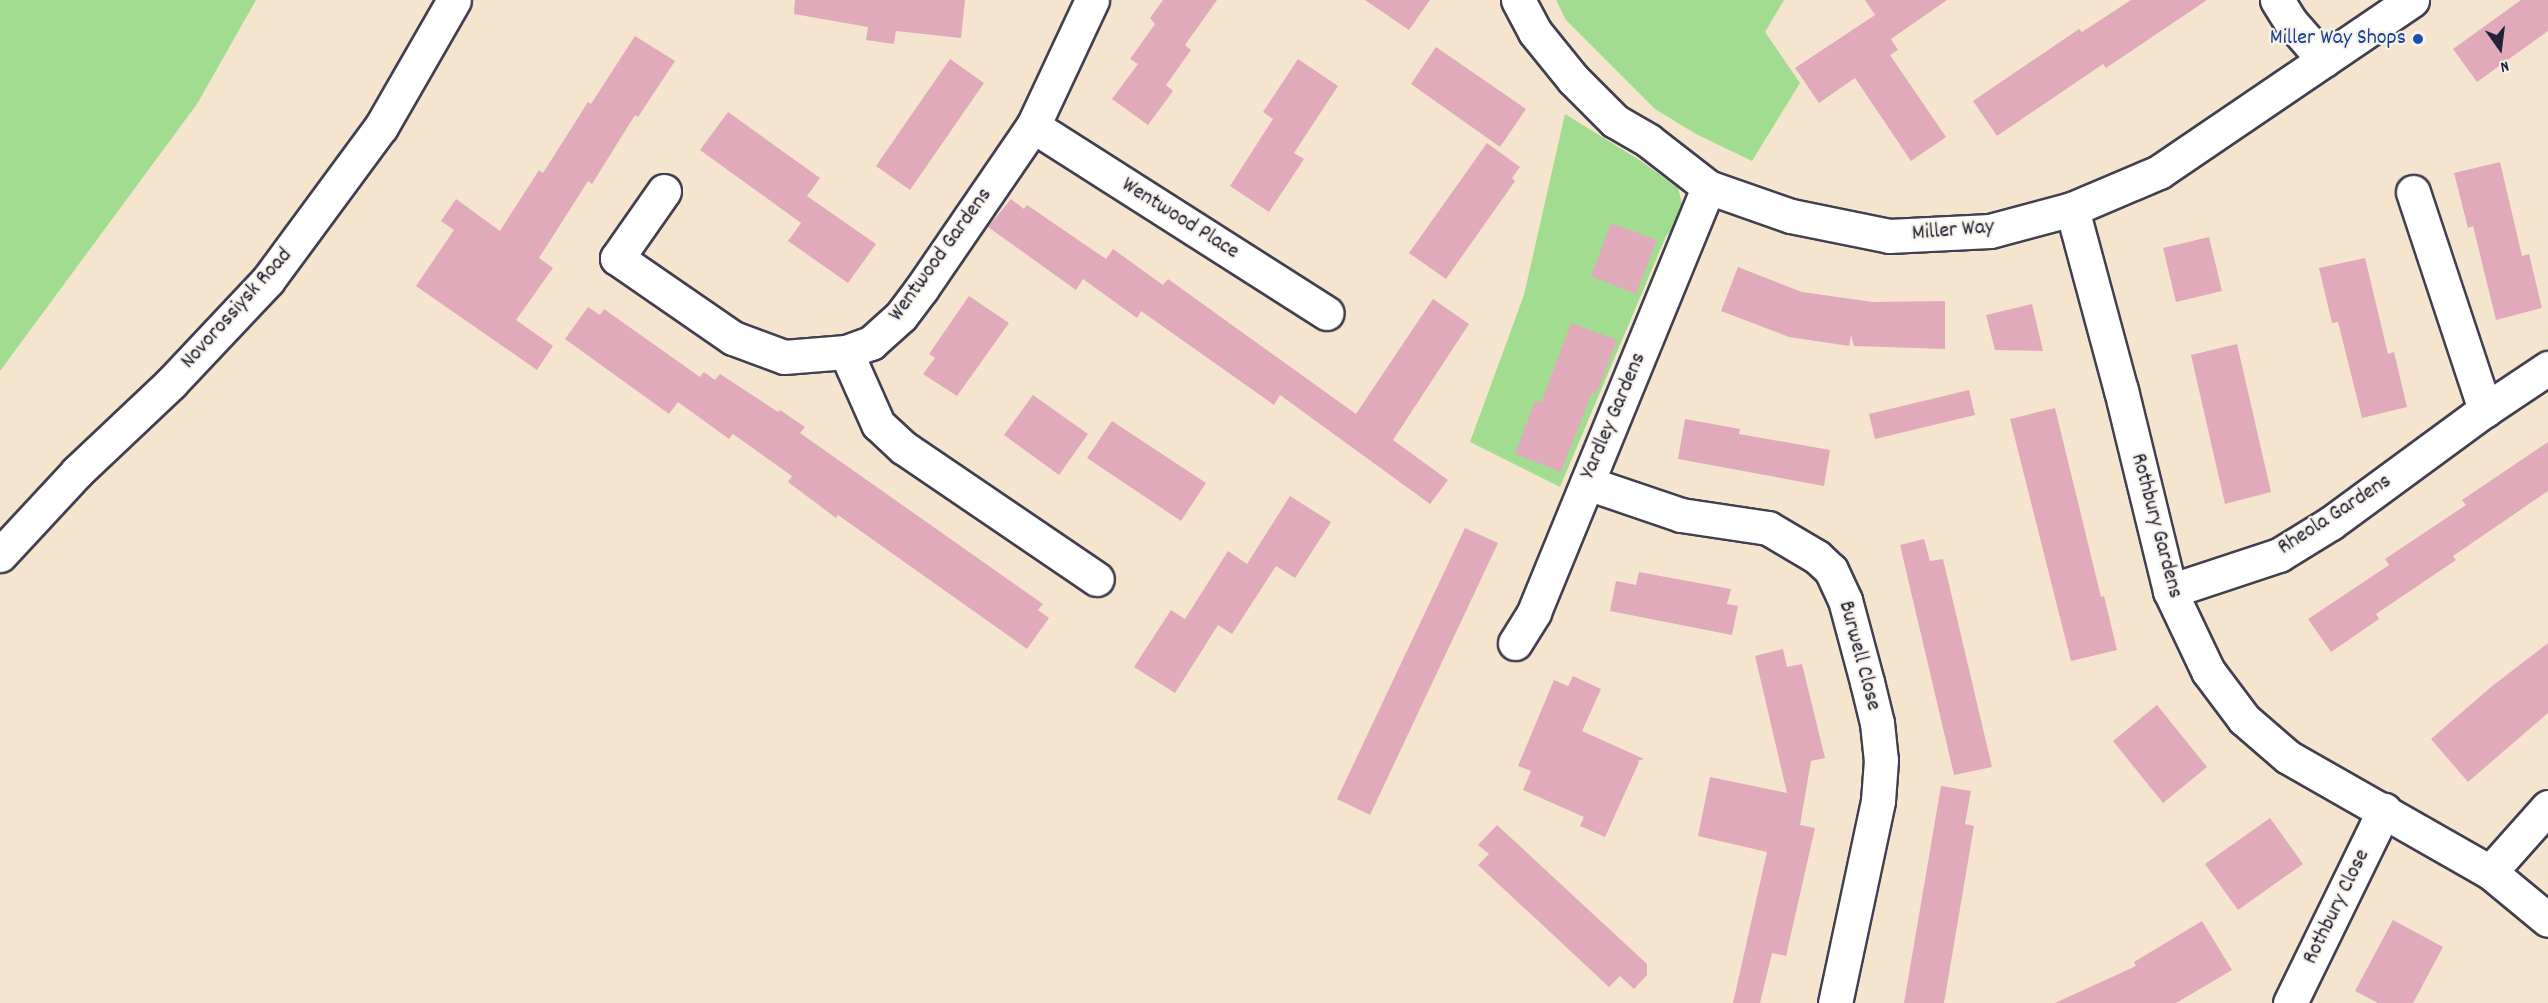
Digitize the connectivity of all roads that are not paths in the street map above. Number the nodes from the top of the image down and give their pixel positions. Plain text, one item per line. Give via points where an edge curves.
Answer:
1 (454, 0) edge
2 (1092, 0) edge
3 (1518, 0) edge
4 (2277, 0) edge
5 (2412, 0) edge
6 (2324, 60) junction
7 (1033, 126) junction
8 (1708, 187) junction
9 (663, 191) dead end
10 (2413, 192) dead end
11 (2072, 209) junction
12 (1327, 313) dead end
13 (846, 352) junction
14 (2548, 368) edge
15 (2485, 410) junction
16 (1587, 483) junction
17 (0, 555) edge
18 (1097, 579) dead end
19 (2170, 591) junction
20 (1515, 643) dead end
21 (2548, 807) edge
22 (2384, 810) junction
23 (2490, 872) junction
24 (2548, 921) edge
25 (1835, 1003) edge
26 (2290, 1003) edge

1 - 17 street, Novorossiysk Road via 381,127 268,280
2 - 7 street, Wentwood Gardens
3 - 8 street, Miller Way via 1535,32 1615,121 1649,141
4 - 6 street
5 - 6 street, Miller Way
6 - 11 street, Miller Way via 2159,172
7 - 12 street, Wentwood Place
7 - 13 street, Wentwood Gardens via 901,316 870,343
8 - 11 street, Miller Way via 1791,216 1889,236 1990,231
8 - 16 street, Yardley Gardens
9 - 13 street, Wentwood Gardens via 618,258 733,338 784,357
10 - 15 street
11 - 19 street, Rothbury Gardens
13 - 18 street via 878,424 904,448
14 - 15 street, Rheola Gardens
15 - 19 street, Rheola Gardens via 2331,523 2279,555
16 - 20 street, Yardley Gardens via 1534,612
16 - 25 street, Burwell Close via 1681,515 1768,528 1832,570 1845,600 1877,723 1881,760 1878,801
19 - 22 street, Rothbury Gardens via 2208,671 2244,719 2288,758
21 - 23 street
22 - 23 street, Rothbury Gardens
22 - 26 street, Rothbury Close
23 - 24 street, Rothbury Gardens

